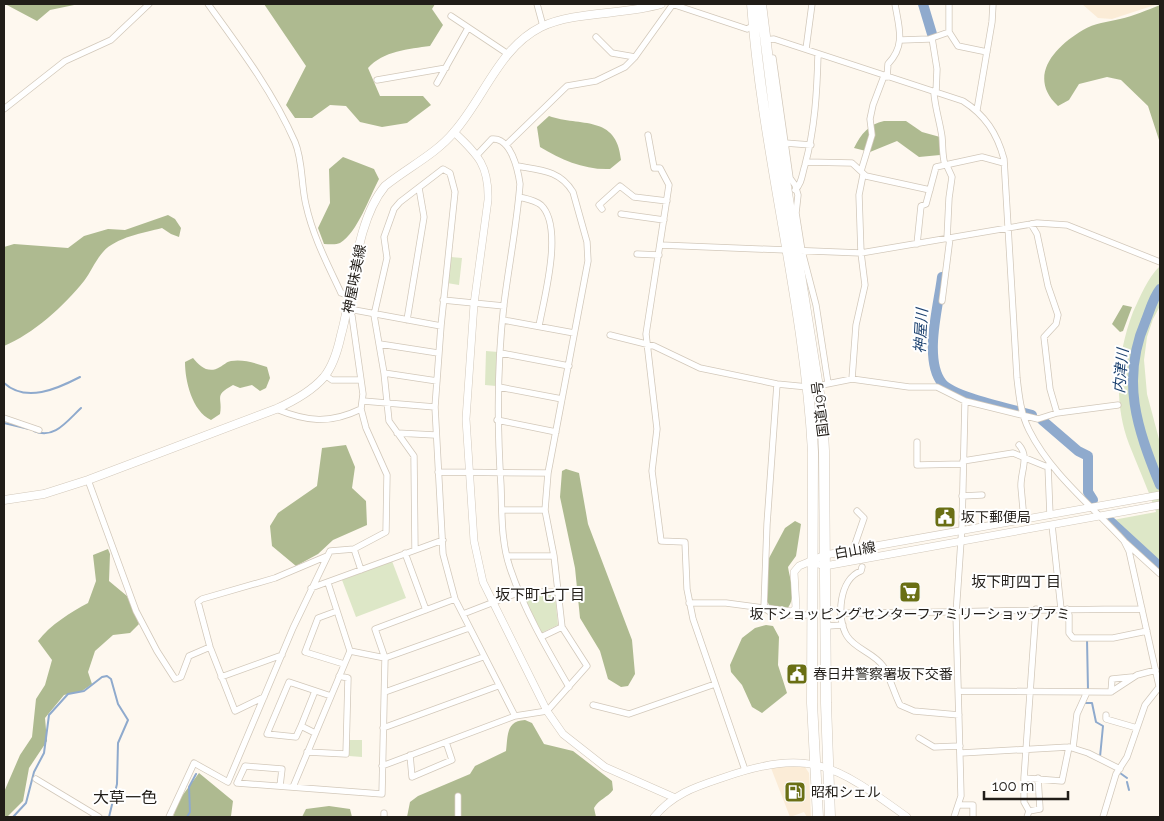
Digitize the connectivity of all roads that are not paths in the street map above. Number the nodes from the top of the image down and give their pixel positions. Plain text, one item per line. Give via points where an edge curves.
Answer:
1 (149, 4) edge
2 (208, 4) edge
3 (537, 4) edge
4 (661, 4) edge
5 (672, 4) edge
6 (752, 4) edge
7 (761, 4) edge
8 (812, 4) edge
9 (895, 4) edge
10 (949, 4) edge
11 (993, 4) edge
12 (451, 16) dead end
13 (543, 26) junction
14 (750, 27) junction
15 (468, 28) junction
16 (949, 32) junction
17 (596, 37) dead end
18 (932, 38) junction
19 (767, 39) junction
20 (901, 40) junction
21 (806, 50) junction
22 (987, 52) junction
23 (508, 54) junction
24 (818, 54) junction
25 (635, 57) junction
26 (446, 68) junction
27 (886, 76) junction
28 (376, 80) dead end
29 (437, 83) dead end
30 (935, 93) junction
31 (4, 109) edge
32 (977, 110) junction
33 (454, 132) junction
34 (648, 135) dead end
35 (785, 143) junction
36 (506, 145) junction
37 (811, 145) junction
38 (477, 155) junction
39 (806, 162) junction
40 (1004, 163) junction
41 (517, 166) junction
42 (946, 166) junction
43 (862, 173) junction
44 (419, 188) junction
45 (930, 190) junction
46 (792, 191) junction
47 (519, 197) junction
48 (667, 201) junction
49 (602, 209) dead end
50 (621, 214) dead end
51 (664, 220) junction
52 (1032, 224) junction
53 (1008, 228) junction
54 (948, 238) junction
55 (917, 244) junction
56 (660, 245) junction
57 (795, 251) junction
58 (861, 253) junction
59 (637, 254) dead end
60 (659, 255) junction
61 (1160, 262) edge
62 (794, 291) junction
63 (350, 296) junction
64 (443, 300) junction
65 (942, 301) dead end
66 (474, 304) junction
67 (816, 304) junction
68 (504, 306) junction
69 (349, 309) junction
70 (374, 315) junction
71 (407, 320) junction
72 (503, 320) junction
73 (440, 326) junction
74 (539, 326) junction
75 (574, 333) junction
76 (610, 335) dead end
77 (380, 344) junction
78 (648, 344) junction
79 (438, 353) junction
80 (500, 353) junction
81 (568, 366) junction
82 (384, 373) junction
83 (325, 376) junction
84 (852, 379) junction
85 (361, 380) junction
86 (437, 381) junction
87 (828, 383) junction
88 (776, 384) junction
89 (499, 387) junction
90 (813, 387) junction
91 (562, 399) junction
92 (363, 401) junction
93 (965, 401) junction
94 (388, 403) junction
95 (1118, 405) dead end
96 (435, 408) junction
97 (276, 409) junction
98 (360, 409) junction
99 (1023, 413) junction
100 (1056, 413) junction
101 (4, 418) edge
102 (497, 420) junction
103 (39, 430) dead end
104 (397, 432) junction
105 (556, 432) junction
106 (435, 435) junction
107 (917, 442) dead end
108 (1019, 445) dead end
109 (1025, 458) junction
110 (963, 462) junction
111 (1050, 466) junction
112 (438, 472) junction
113 (469, 472) junction
114 (500, 472) junction
115 (548, 473) junction
116 (88, 480) junction
117 (982, 495) dead end
118 (1160, 495) edge
119 (962, 496) junction
120 (4, 500) edge
121 (1156, 506) edge
122 (1093, 507) junction
123 (502, 510) junction
124 (545, 510) junction
125 (857, 511) dead end
126 (1050, 515) junction
127 (1101, 516) junction
128 (1024, 520) junction
129 (1052, 525) junction
130 (962, 532) junction
131 (443, 540) junction
132 (961, 541) junction
133 (1124, 541) junction
134 (354, 549) junction
135 (415, 550) junction
136 (856, 550) junction
137 (405, 553) junction
138 (327, 556) junction
139 (507, 556) junction
140 (554, 556) junction
141 (825, 560) junction
142 (811, 562) junction
143 (862, 567) dead end
144 (361, 570) junction
145 (1160, 574) edge
146 (328, 583) junction
147 (311, 588) junction
148 (520, 592) junction
149 (559, 592) junction
150 (455, 599) junction
151 (492, 603) junction
152 (689, 604) junction
153 (764, 608) junction
154 (1036, 609) junction
155 (1064, 609) junction
156 (1142, 609) junction
157 (426, 610) junction
158 (337, 611) junction
159 (842, 613) junction
160 (463, 614) junction
161 (956, 614) junction
162 (806, 615) dead end
163 (843, 625) junction
164 (827, 626) junction
165 (562, 627) junction
166 (469, 628) junction
167 (1147, 631) junction
168 (541, 637) junction
169 (210, 647) junction
170 (350, 651) junction
171 (282, 655) junction
172 (483, 656) junction
173 (385, 658) junction
174 (344, 664) junction
175 (1156, 670) junction
176 (339, 676) junction
177 (221, 677) junction
178 (1134, 677) junction
179 (715, 684) junction
180 (498, 686) junction
181 (1160, 686) edge
182 (569, 687) junction
183 (315, 691) junction
184 (958, 691) junction
185 (1031, 691) junction
186 (384, 692) junction
187 (1087, 692) junction
188 (1111, 692) junction
189 (330, 696) junction
190 (264, 697) junction
191 (593, 705) dead end
192 (547, 710) junction
193 (959, 715) junction
194 (1106, 715) dead end
195 (515, 716) junction
196 (301, 726) junction
197 (383, 728) junction
198 (1137, 728) junction
199 (315, 733) junction
200 (919, 738) dead end
201 (446, 742) junction
202 (960, 746) junction
203 (1071, 747) junction
204 (1027, 750) junction
205 (307, 752) junction
206 (961, 753) junction
207 (410, 755) junction
208 (815, 764) junction
209 (382, 766) junction
210 (829, 768) junction
211 (1120, 769) junction
212 (745, 770) junction
213 (36, 778) dead end
214 (1024, 778) junction
215 (1038, 778) junction
216 (280, 786) junction
217 (292, 787) junction
218 (458, 796) dead end
219 (673, 797) junction
220 (959, 804) junction
221 (1028, 814) edge
222 (99, 817) edge
223 (169, 817) edge
224 (458, 817) edge
225 (654, 817) edge
226 (818, 817) edge
227 (830, 817) edge
228 (907, 817) edge
229 (954, 817) edge
230 (973, 817) edge
231 (1103, 817) edge

1 - 31 street via 111,40 66,61
2 - 63 street via 263,81 295,142 306,205 318,245 341,293
3 - 13 street
4 - 13 main road, 神屋味美線
5 - 14 street
5 - 25 street
6 - 14 highway, 国道19号
7 - 19 highway, 国道19号
8 - 21 street
9 - 20 street
10 - 16 street
11 - 22 street
12 - 15 street
13 - 23 main road, 神屋味美線 via 526,36
14 - 57 highway, 国道19号
15 - 23 street
15 - 26 street
16 - 18 street
16 - 22 street via 958,46
17 - 25 street via 612,53
18 - 20 street
18 - 30 street via 937,69
19 - 21 street
19 - 35 street
19 - 46 highway, 国道19号
20 - 27 street via 888,64
21 - 24 street
22 - 32 street
23 - 33 main road, 神屋味美線
24 - 27 street
24 - 37 street via 817,107
25 - 36 street via 625,67 596,81 567,86 559,91 550,104
26 - 28 street
26 - 29 street
27 - 30 street
27 - 43 street via 873,105 870,119 872,134
30 - 32 street
30 - 42 street via 935,112
32 - 40 street via 996,136
33 - 38 street
33 - 63 main road, 神屋味美線 via 376,196 365,223
34 - 48 street via 654,168 660,168 669,185
35 - 37 street
35 - 46 street
36 - 38 street via 492,139
36 - 41 street
37 - 39 street
38 - 66 street via 485,170 488,190
39 - 43 street via 844,161 852,163
39 - 46 street
40 - 42 street via 982,157
40 - 53 street
41 - 47 street
41 - 75 street via 552,172 562,177 573,192 588,252
42 - 45 street via 934,168
42 - 54 street via 952,177 948,198
43 - 45 street
43 - 58 street via 859,195
44 - 64 street via 443,170 450,172 455,192 454,216
44 - 70 street via 400,202 389,220 384,237 387,258
44 - 71 street via 424,217
45 - 55 street via 926,204 921,206
46 - 57 highway, 国道19号
47 - 68 street
47 - 74 street via 540,205 546,211 552,234 553,251
48 - 49 street via 634,197 620,186 599,205
48 - 51 street
50 - 51 street
51 - 56 street
52 - 53 street
52 - 61 street via 1067,225
52 - 100 street via 1058,315 1056,324 1044,337
53 - 54 street
53 - 99 street via 1017,378
54 - 55 street
54 - 65 street
55 - 58 street
56 - 57 street
56 - 60 street
57 - 58 street
57 - 62 highway, 国道19号
57 - 67 street
58 - 84 street via 865,285 856,325
59 - 60 street
60 - 78 street via 647,322
62 - 67 street
62 - 90 highway, 国道19号
63 - 69 main road, 神屋味美線
64 - 66 street
64 - 73 street
66 - 68 street
66 - 113 street via 466,396
67 - 87 street
68 - 72 street
69 - 70 street
69 - 83 main road, 神屋味美線 via 337,351
69 - 85 street
70 - 71 street
70 - 77 street
71 - 73 street
72 - 74 street
72 - 80 street
73 - 79 street
74 - 75 street
75 - 81 street
76 - 78 street
77 - 79 street
77 - 82 street
78 - 88 street via 700,368
78 - 152 street via 657,429 652,471 661,542 685,542
79 - 86 street
80 - 81 street
80 - 89 street
81 - 91 street
82 - 86 street
82 - 94 street
83 - 85 street via 332,380
83 - 97 main road, 神屋味美線 via 303,395
84 - 87 street
84 - 93 street via 909,387 937,387
85 - 92 street
86 - 96 street
87 - 90 street
88 - 90 street
88 - 153 street
89 - 91 street
89 - 102 street
90 - 141 highway, 国道19号 via 824,451
90 - 142 highway, 国道19号
91 - 105 street
92 - 94 street
92 - 98 street
93 - 99 street
93 - 110 street
94 - 96 street
94 - 104 street via 389,421
95 - 100 street
96 - 106 street
97 - 98 street via 321,420 337,419
97 - 116 main road, 神屋味美線
98 - 134 street via 387,475 386,532
99 - 100 street via 1038,419
99 - 111 street via 1028,430
101 - 103 street
102 - 105 street
102 - 114 street
104 - 106 street
104 - 135 street via 414,456
105 - 115 street
106 - 112 street
107 - 110 street via 917,465
108 - 109 street
109 - 110 street via 1013,453
109 - 111 street
109 - 128 street via 1021,485
110 - 119 street
111 - 122 street
111 - 126 street
112 - 113 street
112 - 131 street
113 - 114 street
113 - 151 street via 475,548
114 - 115 street
114 - 123 street
115 - 124 street
116 - 120 main road, 神屋味美線 via 44,494
116 - 169 street via 136,611 175,680 181,677 189,656
117 - 119 street
118 - 122 street, 白山線
119 - 130 street
121 - 127 street, 白山線
122 - 126 street, 白山線
122 - 127 street
123 - 124 street
123 - 139 street
124 - 140 street
125 - 136 street via 864,518
126 - 128 street, 白山線
127 - 129 street, 白山線
127 - 133 street
128 - 130 street, 白山線
129 - 132 street, 白山線
129 - 155 street
130 - 132 street
130 - 136 street, 白山線
131 - 135 street
131 - 150 street via 446,571
132 - 141 street, 白山線
132 - 161 street
133 - 145 street
133 - 156 street
134 - 138 street via 330,550
134 - 144 street
135 - 137 street
136 - 141 street, 白山線
137 - 144 street
137 - 157 street
138 - 147 street
138 - 169 street via 275,578 198,602
139 - 140 street
139 - 148 street
140 - 149 street
141 - 142 street, 白山線
141 - 164 highway, 国道19号
142 - 153 street, 白山線 via 799,566 794,572 796,608 792,612
142 - 208 highway, 国道19号
143 - 159 street via 848,582
144 - 146 street
146 - 147 street
146 - 158 street
147 - 171 street
148 - 149 street
148 - 151 street
148 - 168 street
149 - 165 street
150 - 157 street
150 - 160 street
151 - 160 street
151 - 192 street
152 - 153 street via 726,603
152 - 179 street
153 - 162 street via 784,615
154 - 155 street
154 - 161 street
154 - 185 street
155 - 156 street
155 - 167 street via 1069,614 1068,633 1073,638 1113,638
156 - 167 street
157 - 173 street via 375,629
158 - 170 street
158 - 174 street via 318,618 305,652
159 - 161 street
159 - 163 street
160 - 166 street
161 - 184 street
163 - 164 street
163 - 193 street via 848,637 883,666 900,705 914,711
164 - 210 highway, 国道19号
165 - 168 street
165 - 182 street via 587,666
166 - 172 street
166 - 173 street
167 - 175 street
168 - 182 street
169 - 177 street
170 - 173 street
170 - 174 street
171 - 177 street
171 - 190 street
172 - 180 street
172 - 186 street
173 - 186 street
174 - 176 street
175 - 178 street
175 - 181 street
176 - 189 street
176 - 205 street via 348,678 346,754
177 - 190 street via 235,711
178 - 188 street
178 - 188 street via 1112,679
179 - 191 street via 629,714
179 - 212 street
180 - 195 street
180 - 197 street
181 - 198 street via 1145,705
182 - 192 street
183 - 189 street
183 - 196 street
183 - 196 street via 290,682 267,734 296,737
184 - 185 street
184 - 193 street
185 - 187 street
185 - 204 street
186 - 197 street
187 - 188 street
187 - 203 street via 1077,714
189 - 199 street
190 - 223 street via 228,782 194,763
192 - 195 street
192 - 219 street via 563,734 594,760
193 - 202 street
194 - 198 street via 1106,719
195 - 201 street
196 - 199 street
197 - 209 street
198 - 211 street
199 - 205 street
200 - 202 street via 934,747
201 - 207 street
201 - 207 street via 452,760 412,777
202 - 206 street
203 - 204 street
203 - 211 street
203 - 215 street via 1062,781
204 - 206 street
204 - 214 street
205 - 217 street
206 - 220 street
207 - 209 street
208 - 210 street
208 - 212 street via 781,762
208 - 226 highway, 国道19号
209 - 217 street via 382,794
210 - 227 highway, 国道19号
210 - 228 street via 861,784
211 - 231 street
212 - 219 street
213 - 222 street
214 - 215 street
214 - 221 street via 1024,802
215 - 221 street via 1040,810
216 - 216 street via 282,769 254,766 245,766 237,783
216 - 217 street
218 - 224 street
219 - 225 street
220 - 229 street
220 - 230 street via 973,805

